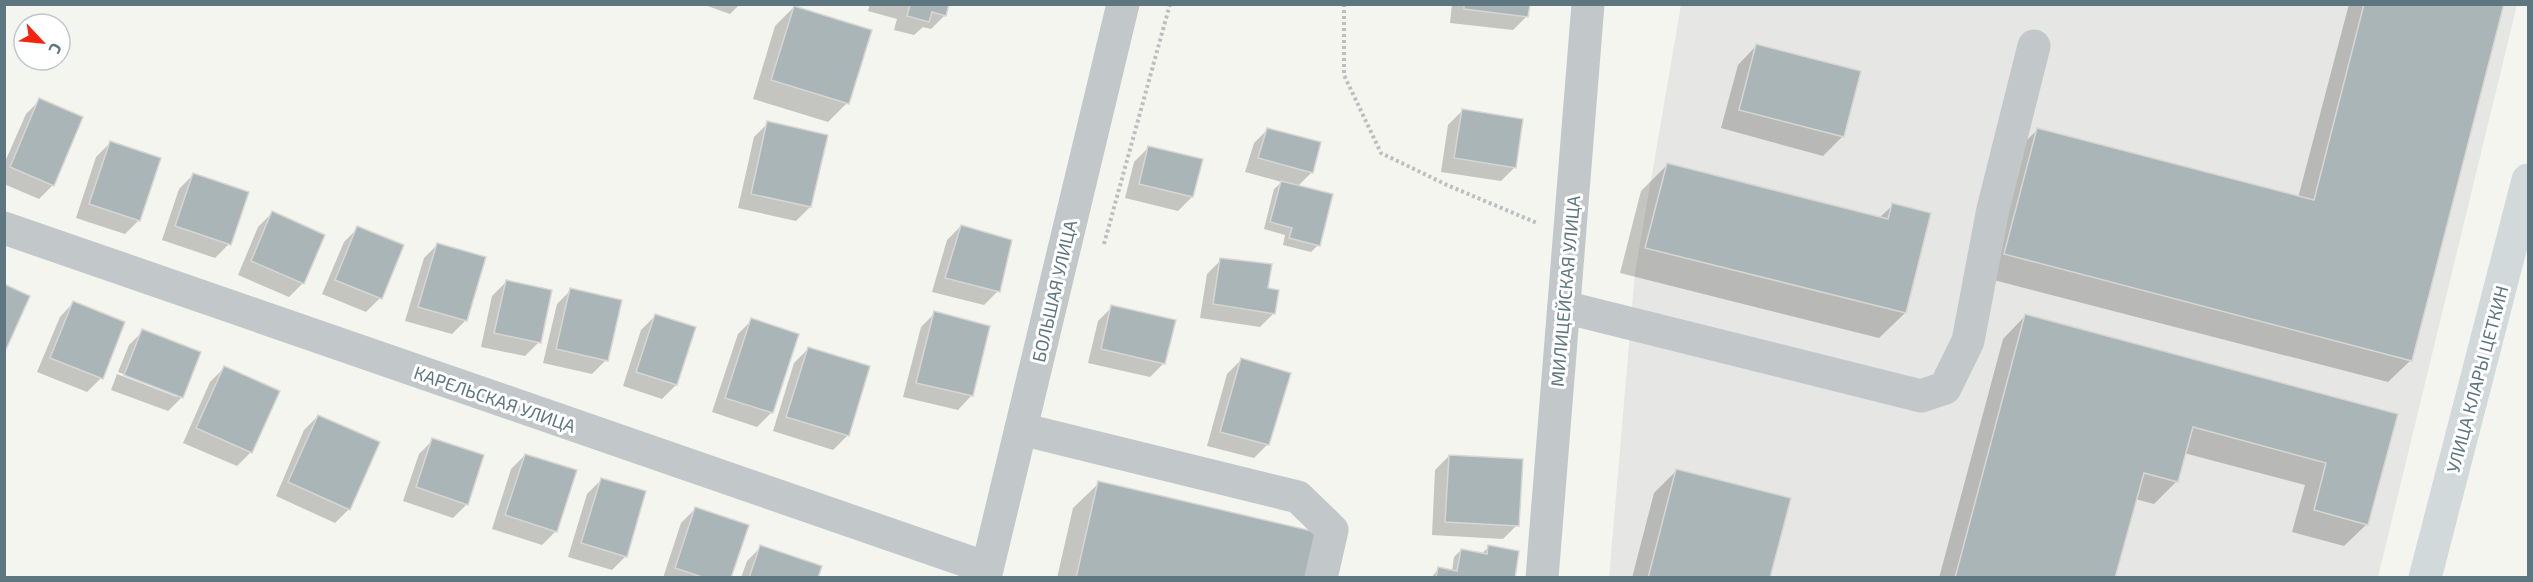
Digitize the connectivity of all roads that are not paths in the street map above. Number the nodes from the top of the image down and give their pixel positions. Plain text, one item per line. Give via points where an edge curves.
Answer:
1 (1123, 4) edge
2 (1588, 4) edge
3 (2034, 46) dead end
4 (2529, 180) edge
5 (4, 228) edge
6 (1564, 307) junction
7 (1021, 429) junction
8 (986, 573) edge
9 (1321, 578) edge
10 (1542, 578) edge
11 (2424, 578) edge

1 - 7 street, БОЛЬШАЯ УЛИЦА
2 - 6 street, МИЛИЦЕЙСКАЯ УЛИЦА
3 - 6 street via 1993,209 1968,341 1945,388 1921,396
4 - 11 main road, УЛИЦА КЛАРЫ ЦЕТКИН
5 - 8 street, КАРЕЛЬСКАЯ УЛИЦА
6 - 10 street, МИЛИЦЕЙСКАЯ УЛИЦА
7 - 8 street, БОЛЬШАЯ УЛИЦА
7 - 9 street via 1298,497 1332,530

